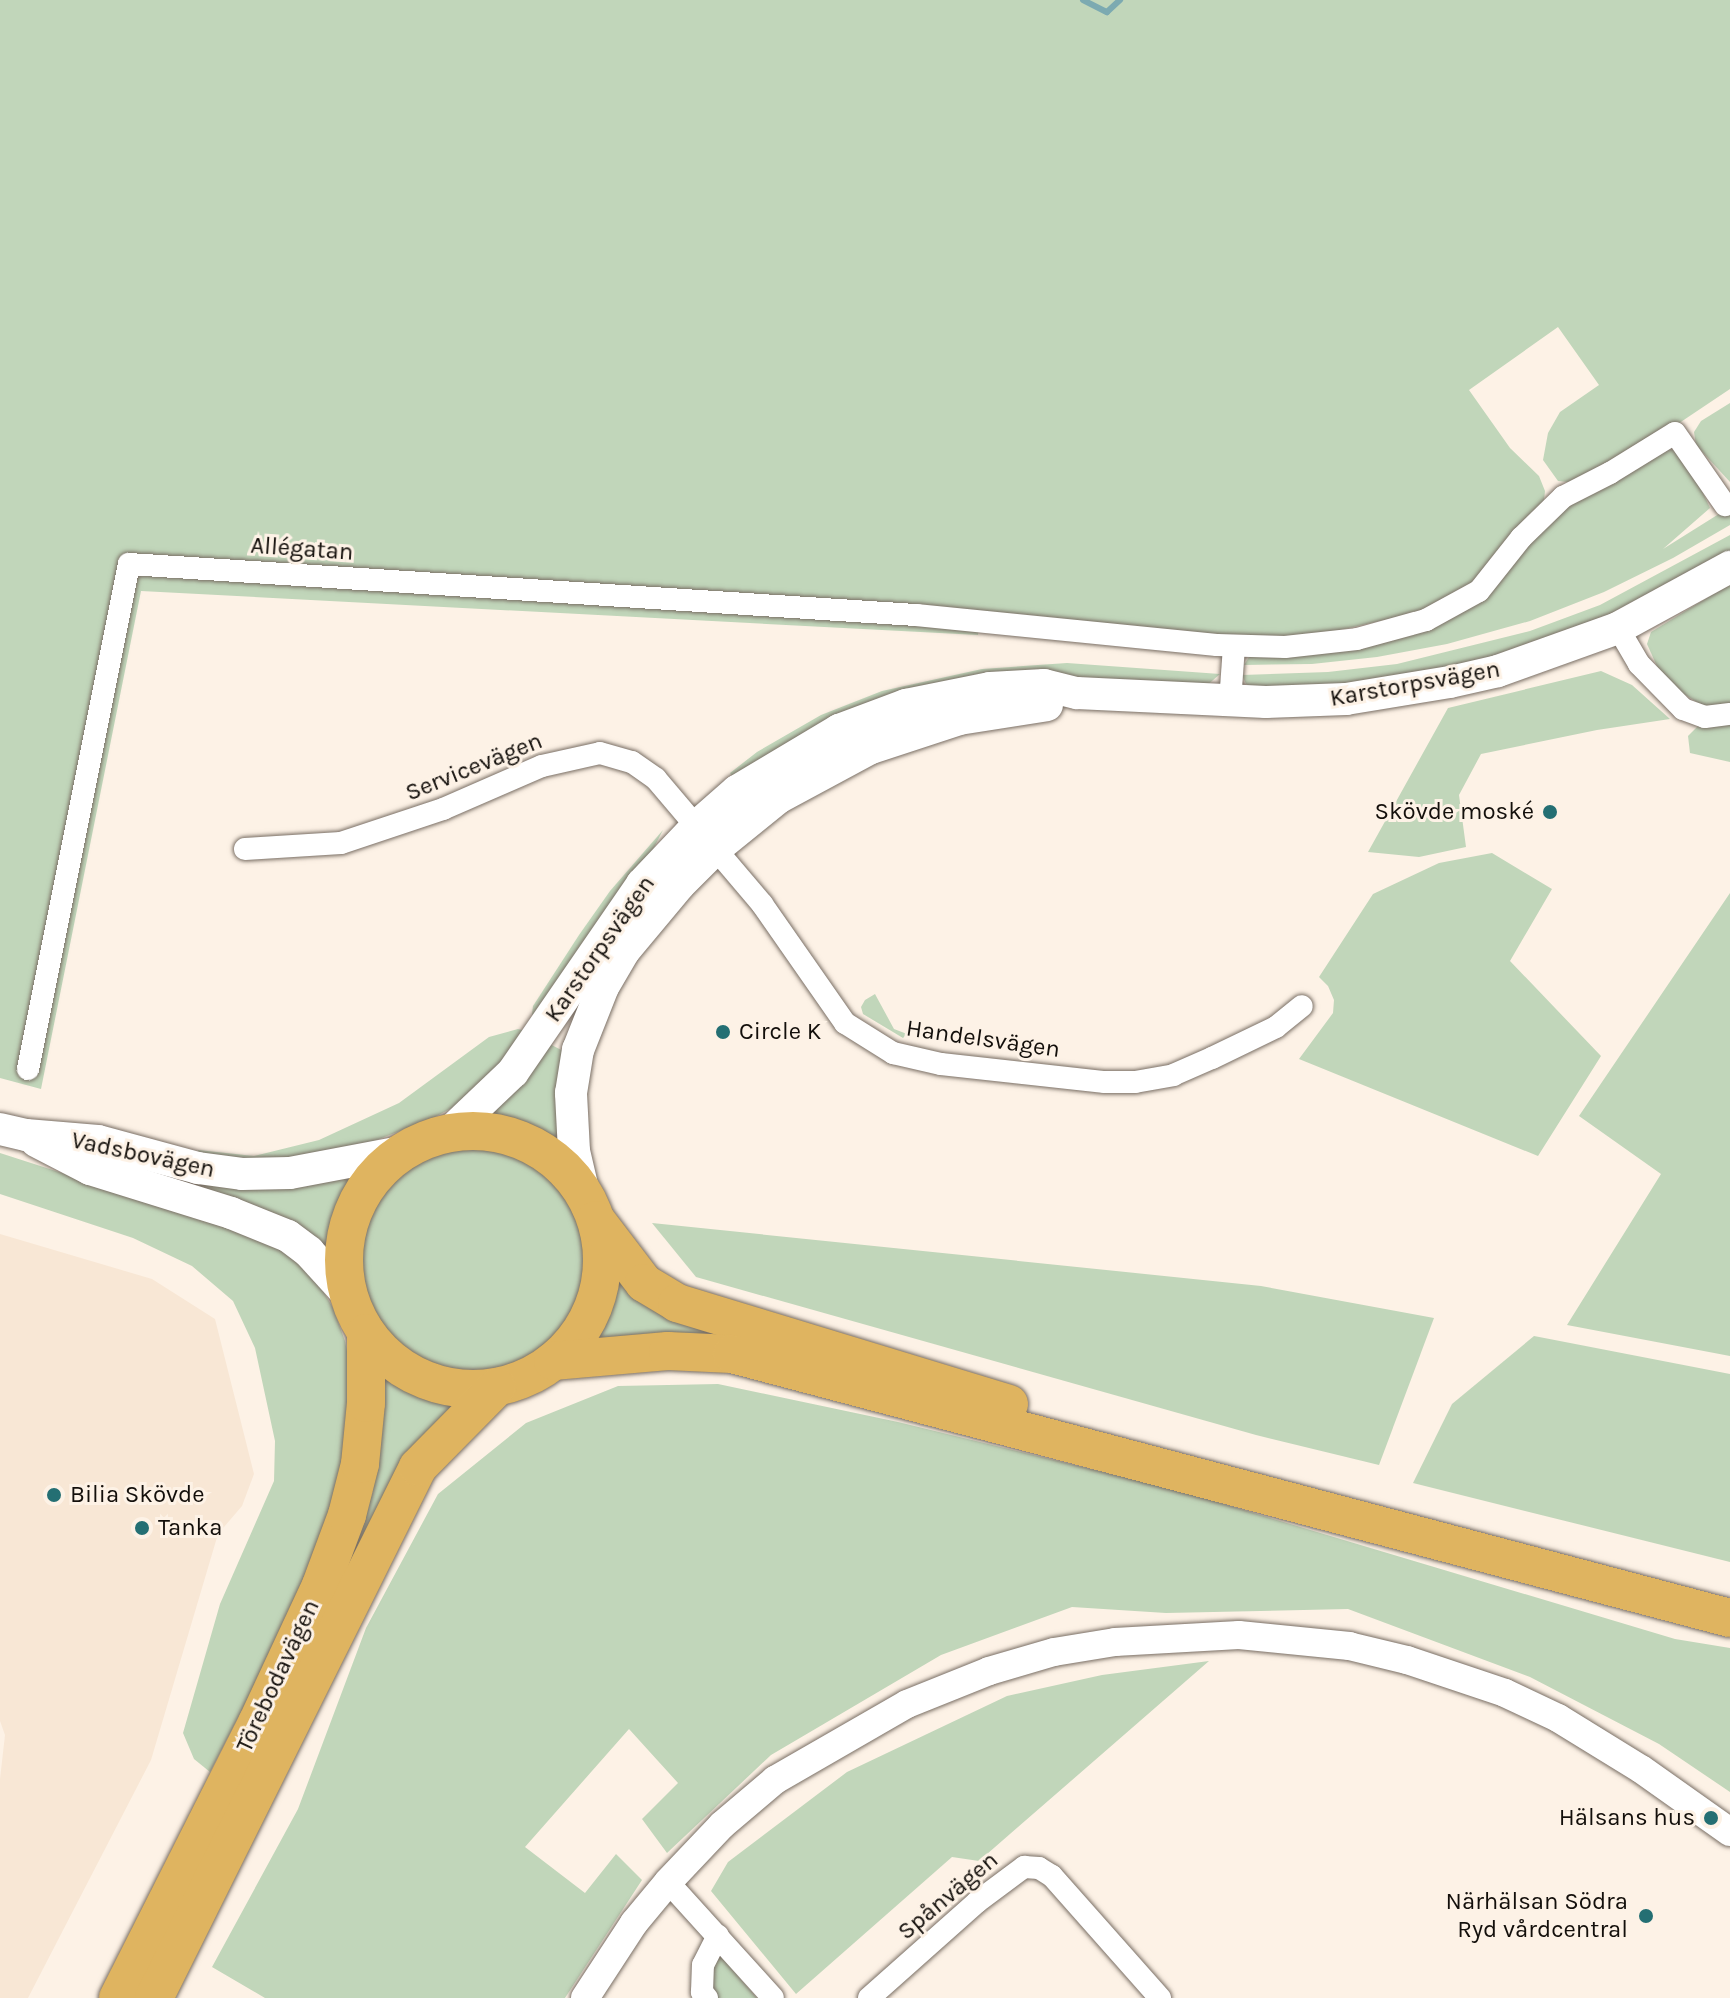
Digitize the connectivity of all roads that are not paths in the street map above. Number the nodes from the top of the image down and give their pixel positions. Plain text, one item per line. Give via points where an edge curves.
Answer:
1 (1725, 505) dead end
2 (1730, 567) edge
3 (1618, 628) junction
4 (1234, 646) junction
5 (1230, 702) junction
6 (1730, 714) edge
7 (706, 837) junction
8 (245, 849) dead end
9 (1302, 1006) dead end
10 (28, 1069) dead end
11 (13, 1132) edge
12 (449, 1133) junction
13 (401, 1152) junction
14 (590, 1207) junction
15 (349, 1296) junction
16 (366, 1333) junction
17 (553, 1361) junction
18 (497, 1387) junction
19 (1730, 1598) edge
20 (1730, 1618) edge
21 (1730, 1832) edge
22 (668, 1882) junction
23 (718, 1936) junction
24 (118, 1998) edge
25 (154, 1998) edge
26 (585, 1998) edge
27 (707, 1998) edge
28 (773, 1998) edge
29 (869, 1998) edge
30 (1160, 1998) edge

1 - 4 street via 1675,433 1563,497 1479,591 1426,620 1357,639
2 - 3 main road, Karstorpsvägen
3 - 5 main road, Karstorpsvägen via 1498,671 1450,682 1346,699
3 - 6 street via 1639,664 1683,709 1705,717
4 - 5 street
4 - 10 street, Allégatan via 916,615 129,564
5 - 7 main road, Karstorpsvägen via 1077,693 1044,685 990,688 895,709 839,730 737,791
7 - 8 street, Servicevägen via 646,769 600,753 542,766 430,814 341,843
7 - 9 street, Handelsvägen via 762,904 845,1023 893,1053 941,1064 1135,1082 1173,1075 1226,1052 1276,1027
7 - 12 main road, Karstorpsvägen via 642,884 513,1072
7 - 14 main road, Karstorpsvägen via 624,951 578,1050 571,1093 574,1151
11 - 13 main road, Vadsbovägen via 98,1141 242,1174 290,1173
11 - 15 main road, Vadsbovägen via 90,1169 288,1236
12 - 13 highway
12 - 14 highway via 488,1131 526,1142 559,1163
13 - 15 highway via 366,1186 351,1215 344,1255
14 - 17 highway via 602,1264 596,1297 583,1327
14 - 19 highway via 644,1283 713,1316 1091,1429
15 - 16 highway
16 - 18 highway via 391,1360 423,1379 460,1388
16 - 24 highway, Törebodavägen via 360,1464 336,1543 257,1723
17 - 18 highway
17 - 20 highway via 668,1351 732,1354
18 - 25 highway, Törebodavägen via 418,1467
21 - 22 street via 1582,1732 1460,1677 1349,1646 1293,1638 1176,1636 1054,1652 907,1704 775,1780
22 - 23 street
22 - 26 street
23 - 27 street via 703,1965 702,1992
23 - 28 street
29 - 30 street, Spånvägen via 1024,1867 1052,1876

